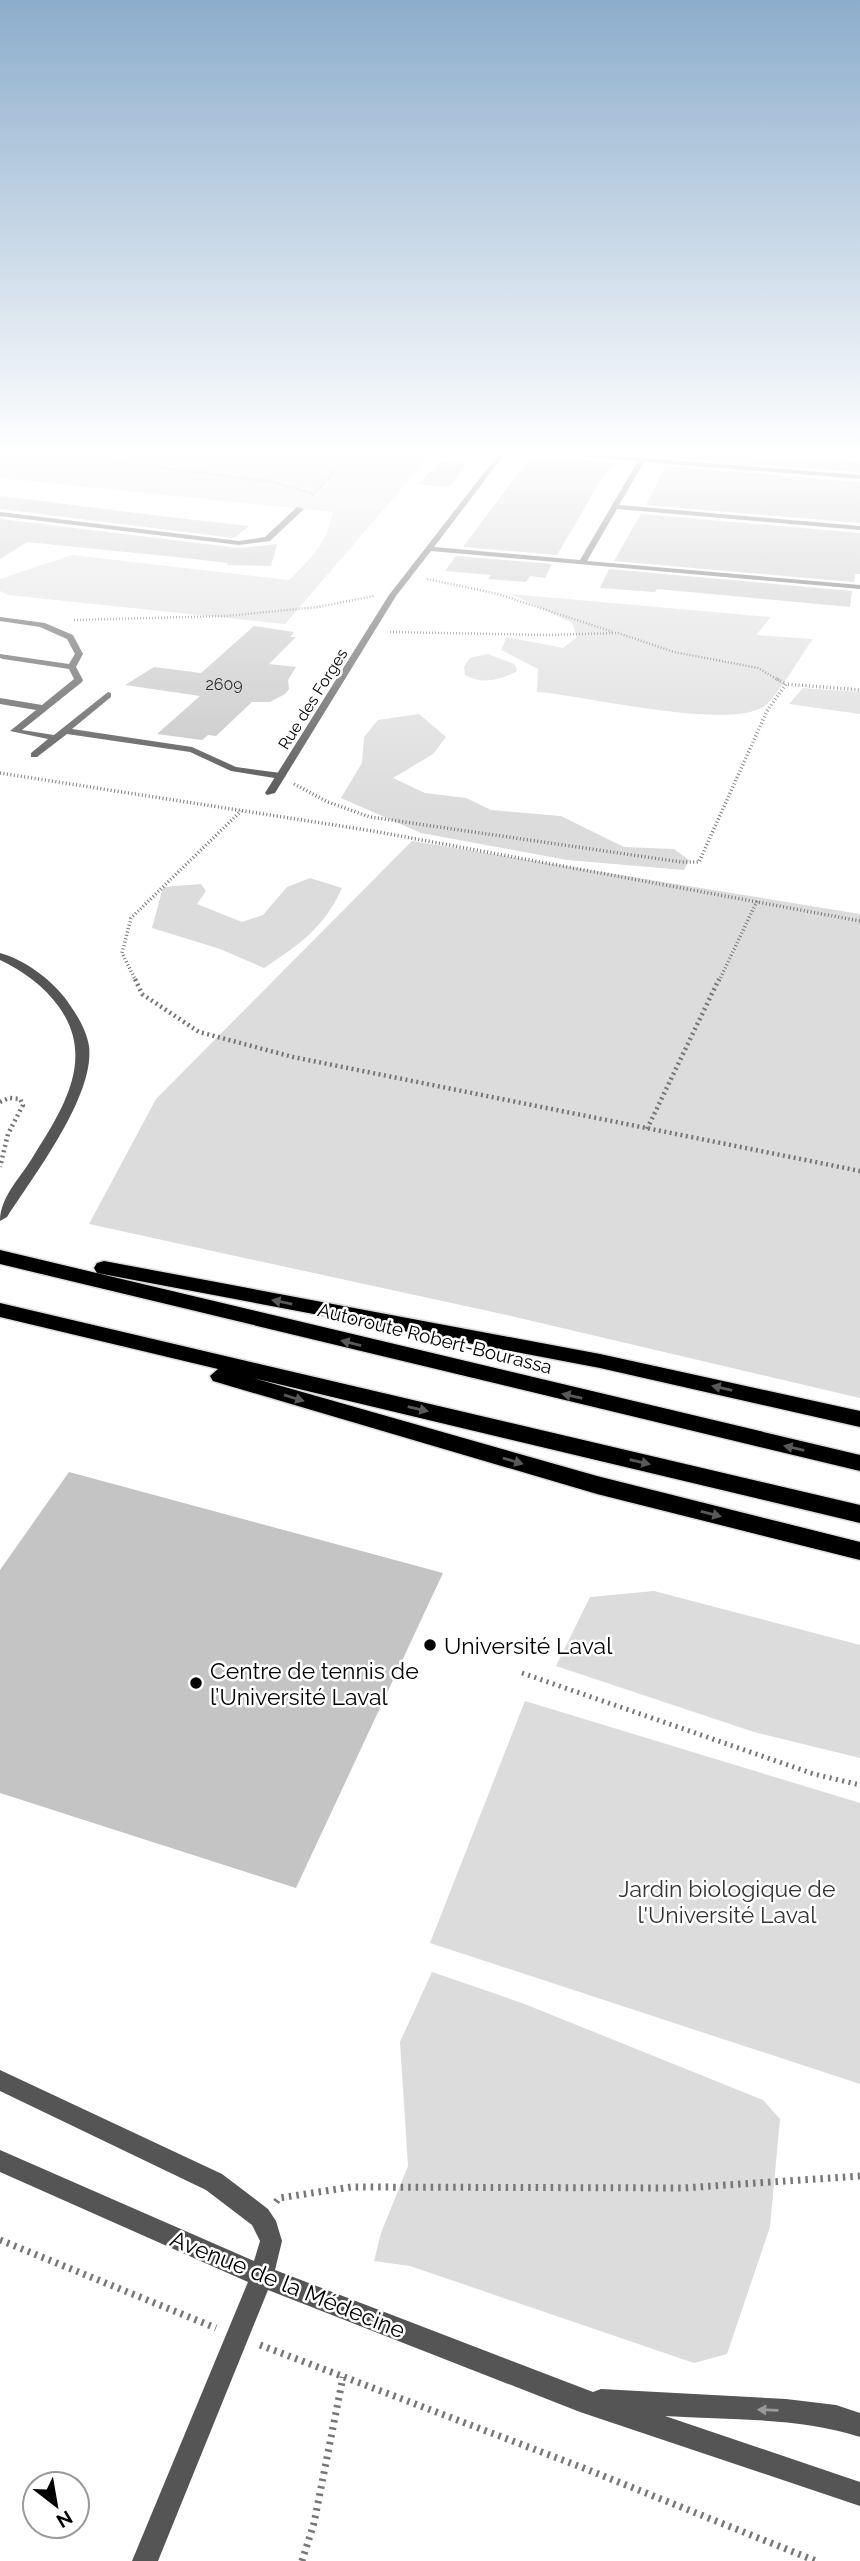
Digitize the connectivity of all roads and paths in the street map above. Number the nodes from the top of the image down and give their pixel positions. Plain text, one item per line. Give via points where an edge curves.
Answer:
1 (413, 571) edge
2 (684, 571) edge
3 (408, 577) junction
4 (860, 587) edge
5 (393, 595) junction
6 (0, 619) edge
7 (42, 625) junction
8 (371, 631) junction
9 (618, 633) junction
10 (3, 656) dead end
11 (72, 667) junction
12 (786, 684) junction
13 (860, 690) edge
14 (108, 695) dead end
15 (0, 701) edge
16 (43, 708) junction
17 (65, 731) junction
18 (56, 738) junction
19 (34, 755) dead end
20 (0, 773) edge
21 (281, 776) junction
22 (270, 793) dead end
23 (241, 811) junction
24 (757, 901) junction
25 (860, 922) edge
26 (0, 956) edge
27 (0, 1102) edge
28 (647, 1129) junction
29 (2, 1169) edge
30 (860, 1171) edge
31 (0, 1217) edge
32 (0, 1249) edge
33 (0, 1257) edge
34 (0, 1310) edge
35 (42, 1320) junction
36 (860, 1419) edge
37 (860, 1463) edge
38 (860, 1514) edge
39 (860, 1551) edge
40 (522, 1673) dead end
41 (860, 1785) edge
42 (0, 2080) edge
43 (0, 2161) edge
44 (860, 2176) edge
45 (260, 2217) junction
46 (0, 2240) edge
47 (262, 2276) junction
48 (237, 2336) junction
49 (344, 2376) junction
50 (580, 2400) junction
51 (860, 2425) edge
52 (860, 2494) edge
53 (145, 2561) edge
54 (302, 2561) edge
55 (817, 2561) edge

1 - 3 street, Rue des Forges
2 - 4 street
3 - 5 street, Rue des Forges
3 - 9 path via 512,597
5 - 7 path via 226,616
5 - 8 street, Rue des Forges
6 - 7 street
7 - 11 street via 70,637 79,654
8 - 9 path
8 - 21 street, Rue des Forges
9 - 12 path via 674,652 758,668
10 - 11 street
11 - 16 street via 79,680
12 - 13 path
12 - 21 path via 762,722 699,862 570,848 370,817 328,802
14 - 17 street
15 - 16 street
16 - 18 street via 11,730
17 - 18 street
17 - 21 street via 192,751 234,769
18 - 19 street
20 - 23 path
21 - 22 street, Rue des Forges
23 - 24 path
23 - 28 path via 131,918 122,953 142,994 199,1032 293,1057
24 - 25 path
24 - 28 path
26 - 31 street via 32,973 61,999 80,1032 83,1052 78,1086
27 - 29 path via 20,1099 23,1105 8,1134
28 - 30 path
36 -> 32 highway via 600,1362
37 -> 33 highway, Autoroute Robert-Bourassa
34 - 35 highway
35 -> 38 highway
35 -> 39 highway via 584,1482
40 - 41 path via 814,1774
42 - 45 street via 215,2182
43 - 47 street, Avenue de la Médecine
44 - 45 path via 683,2188 351,2187 279,2198
45 - 47 street via 271,2241
46 - 48 path
47 - 48 street
47 - 50 street, Avenue de la Médecine
48 - 49 path
48 - 53 street
49 - 54 path
49 - 55 path
51 -> 50 street, Avenue de la Médecine via 786,2411
50 - 52 street, Avenue de la Médecine

